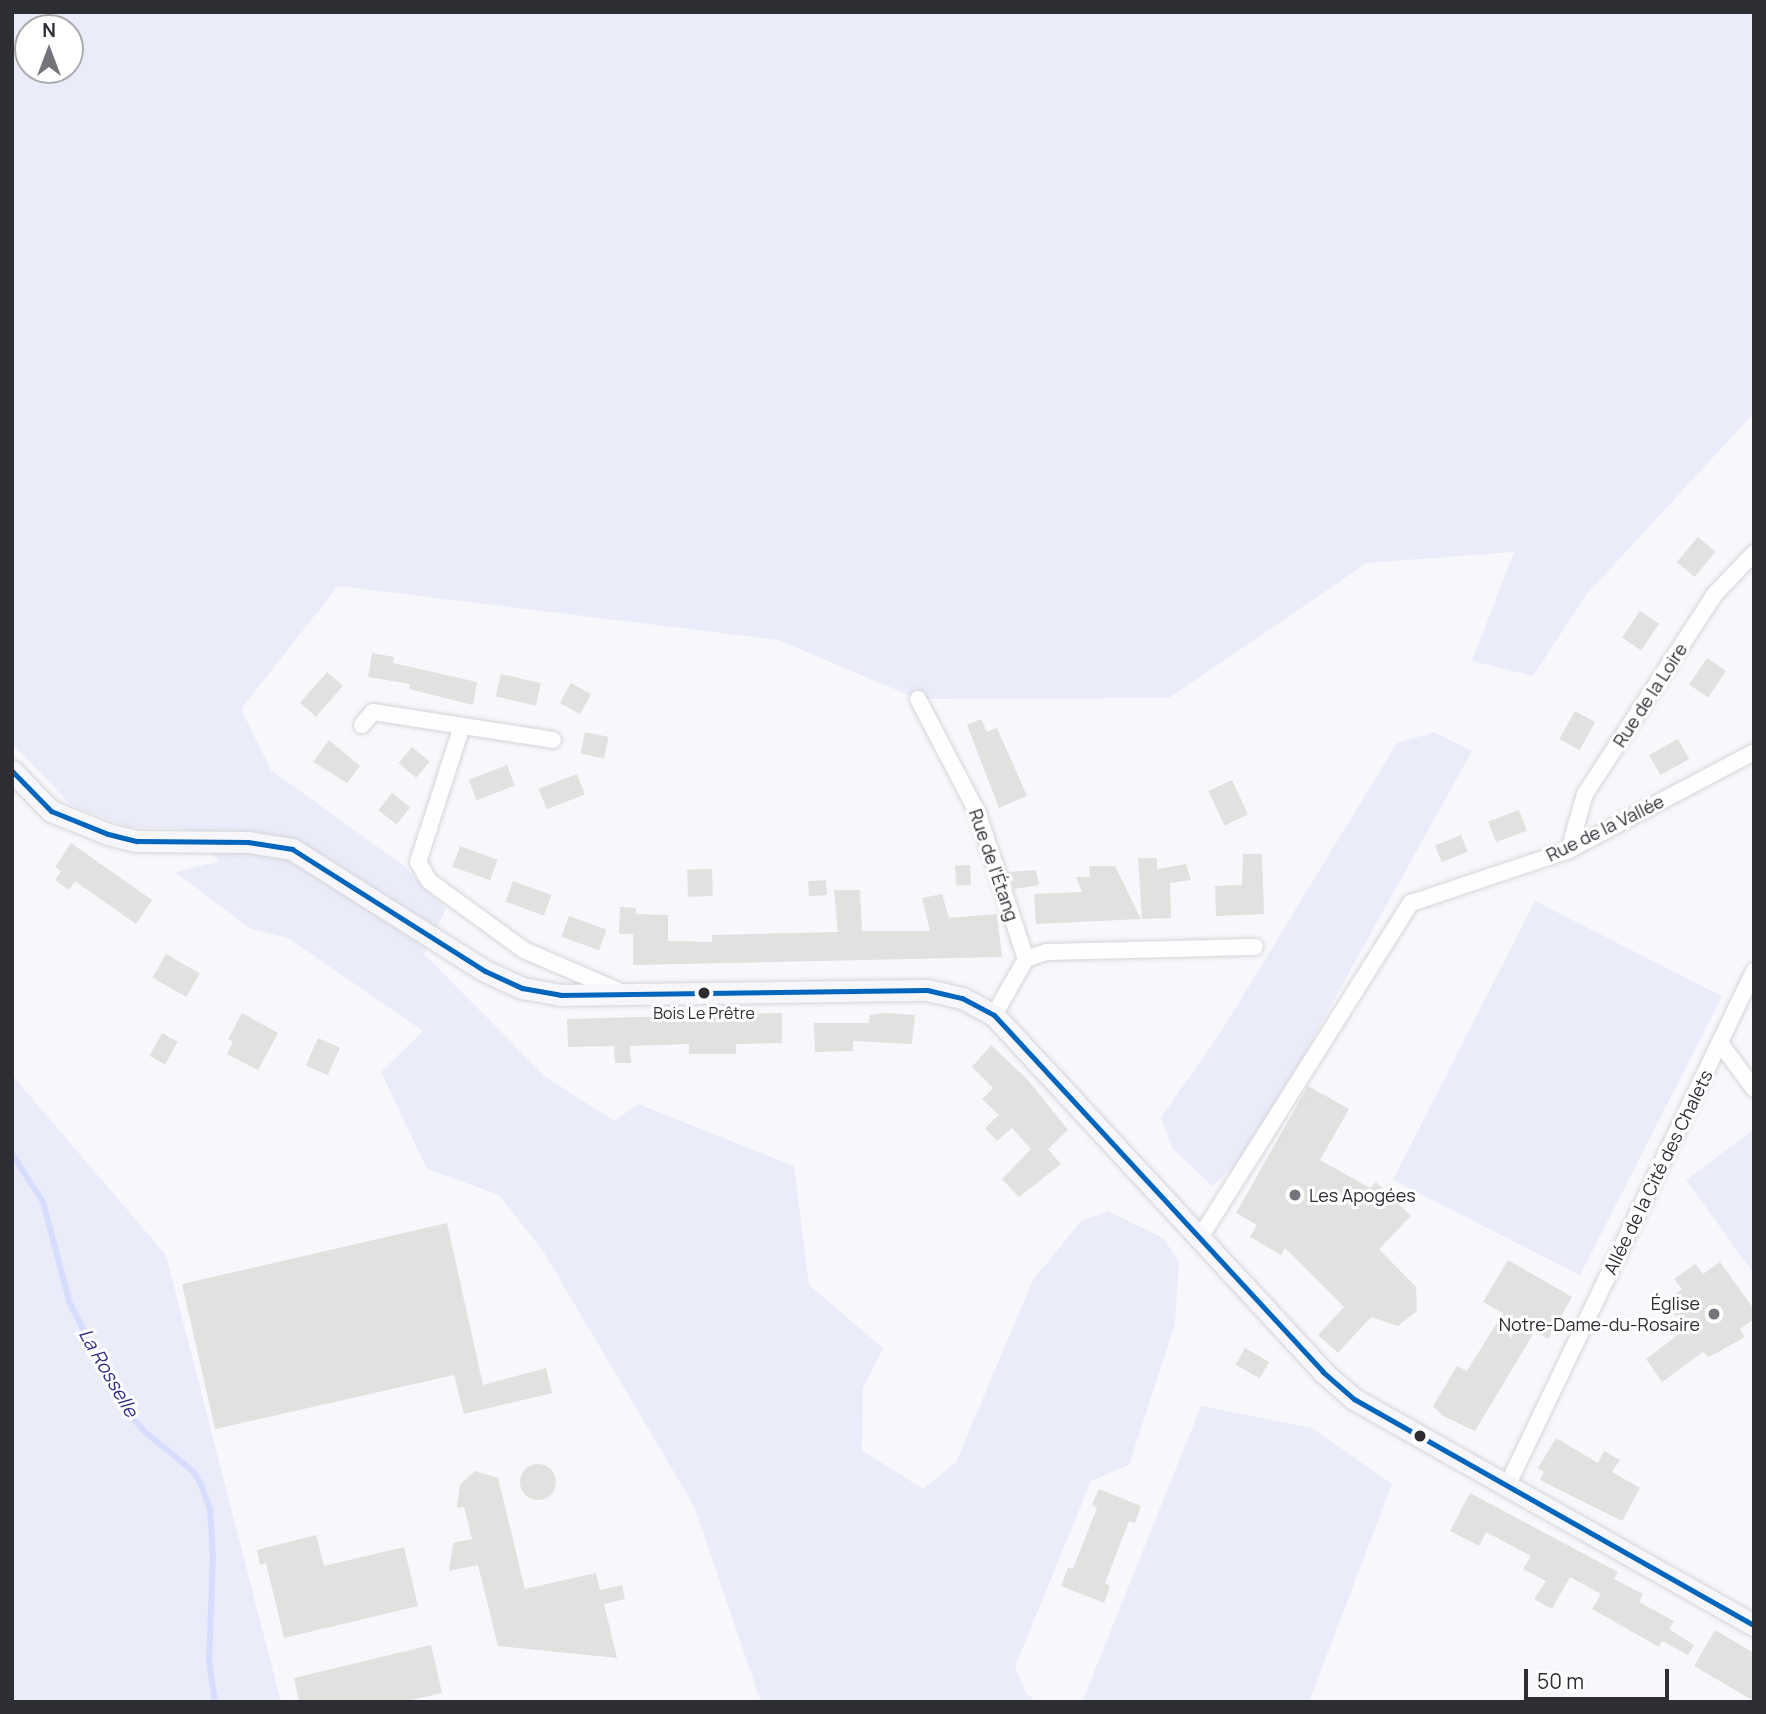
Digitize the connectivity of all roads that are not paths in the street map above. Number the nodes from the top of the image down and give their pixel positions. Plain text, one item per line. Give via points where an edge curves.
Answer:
1 (1754, 553) edge
2 (918, 699) dead end
3 (362, 725) dead end
4 (461, 729) junction
5 (553, 740) dead end
6 (1754, 752) edge
7 (12, 771) edge
8 (1569, 850) junction
9 (1255, 947) dead end
10 (1026, 959) junction
11 (1754, 971) edge
12 (623, 993) junction
13 (994, 1015) junction
14 (1720, 1043) junction
15 (1754, 1089) edge
16 (1201, 1236) junction
17 (1507, 1486) junction
18 (1754, 1625) edge

1 - 8 street, Rue de la Loire via 1714,595 1585,794
2 - 10 street, Rue de l'Étang via 978,814
3 - 4 street via 373,712
4 - 5 street
4 - 12 street via 418,862 429,881 524,950
6 - 8 street, Rue de la Vallée
7 - 12 main road via 51,811 108,834 137,841 248,842 292,849 485,971 522,988 560,995
8 - 16 street, Rue de la Vallée via 1411,903
9 - 10 street via 1046,952
10 - 13 street
11 - 14 street, Allée de la Cité des Chalets
12 - 13 main road via 927,990 962,998
13 - 16 main road
14 - 15 street
14 - 17 street, Allée de la Cité des Chalets
16 - 17 main road via 1323,1372 1354,1399
17 - 18 main road

